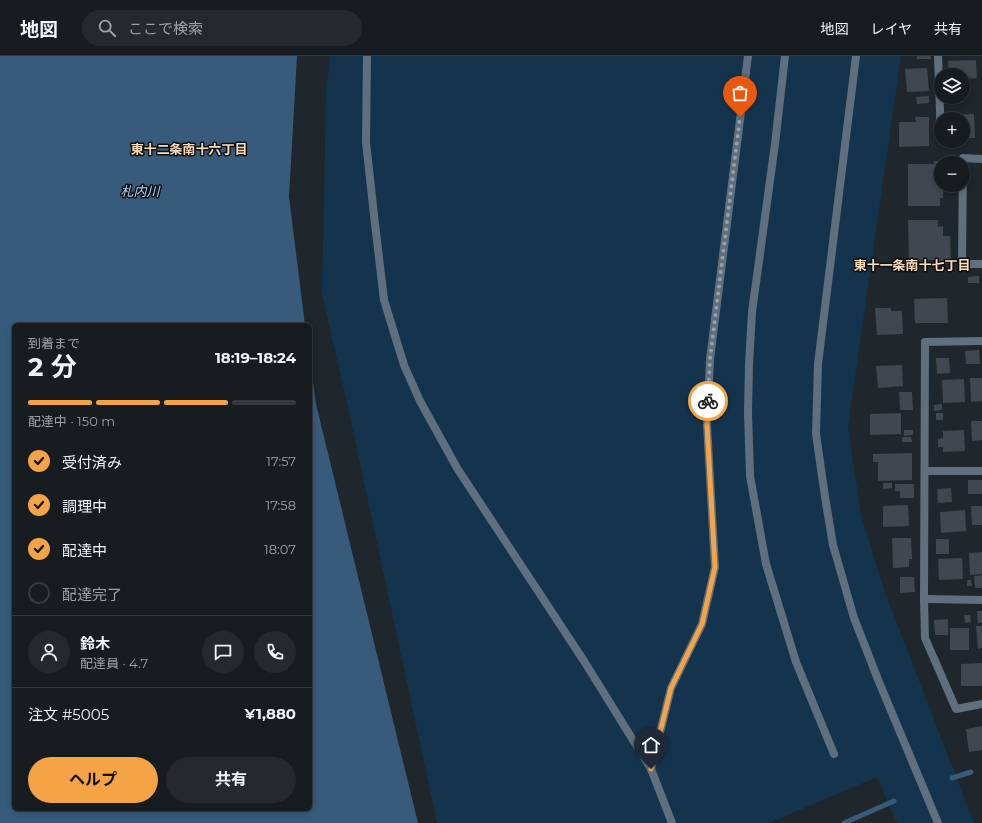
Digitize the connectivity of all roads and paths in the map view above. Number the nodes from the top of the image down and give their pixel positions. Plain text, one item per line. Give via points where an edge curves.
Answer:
1 (367, 56) edge
2 (748, 56) edge
3 (785, 56) edge
4 (856, 56) edge
5 (938, 56) edge
6 (939, 112) edge
7 (982, 159) edge
8 (982, 264) edge
9 (982, 341) edge
10 (925, 471) junction
11 (982, 471) edge
12 (924, 599) junction
13 (982, 600) edge
14 (982, 704) edge
15 (834, 754) dead end
16 (651, 769) junction
17 (672, 823) edge
18 (938, 823) edge

1 - 16 street via 366,142 384,300 404,365 420,401 457,468 584,661
2 - 16 street via 710,359 707,425 715,567 702,624 671,688
3 - 15 street via 752,312 748,413 750,476 766,564 796,662
4 - 18 street via 818,364 816,434 833,545 854,618
5 - 6 street
7 - 8 street via 963,158 962,264
9 - 10 street via 925,342
10 - 11 street
10 - 12 street
12 - 13 street
12 - 14 street via 925,638 956,709
16 - 17 street

